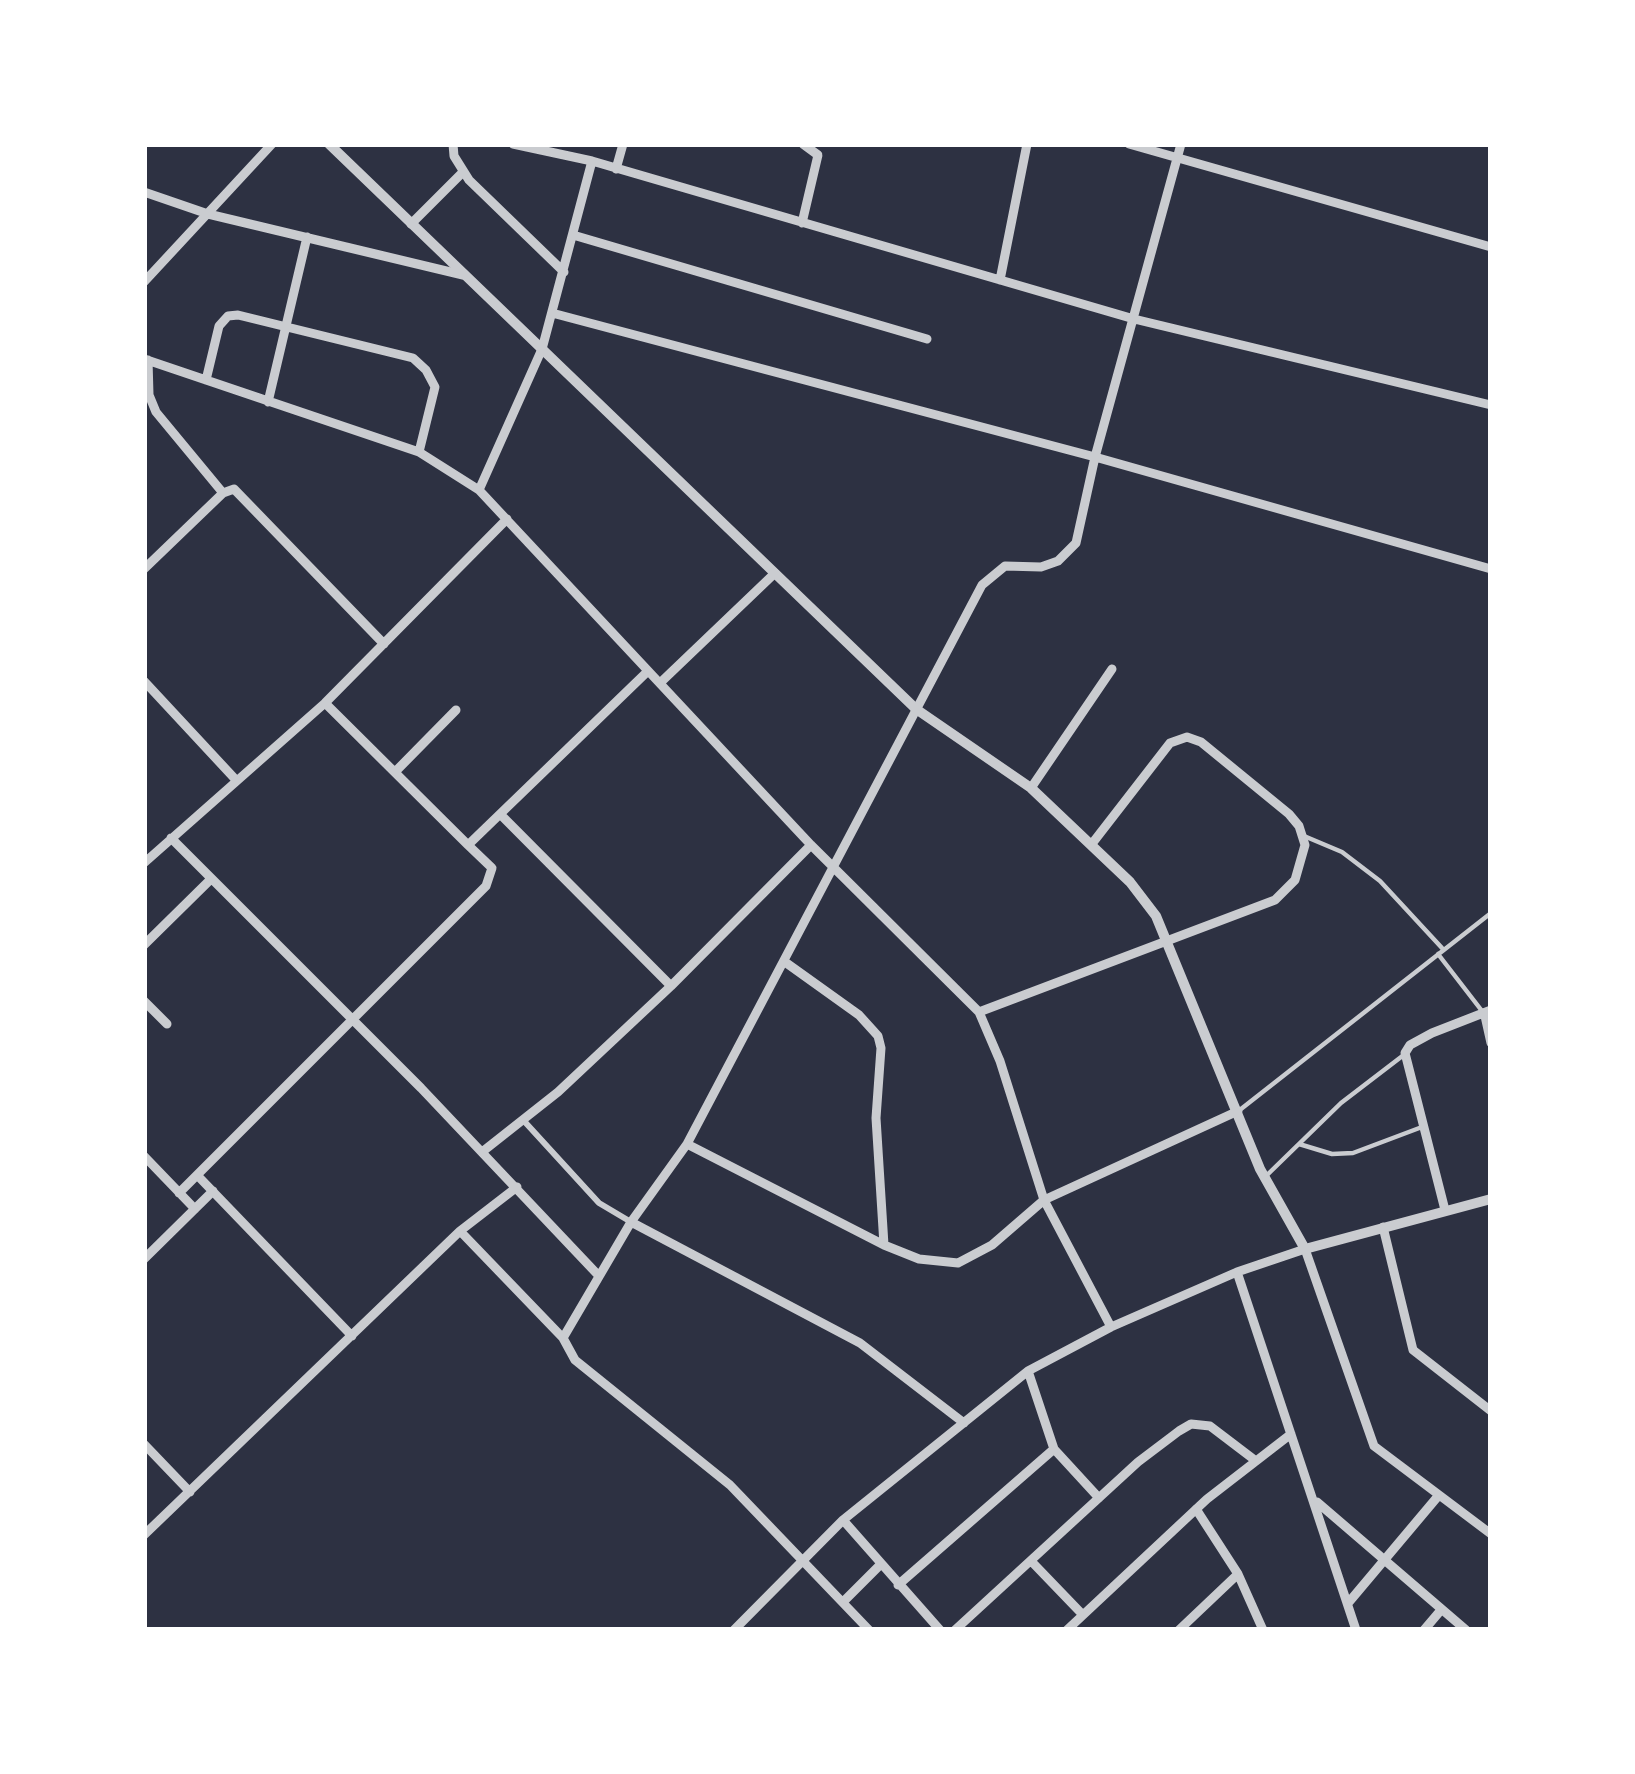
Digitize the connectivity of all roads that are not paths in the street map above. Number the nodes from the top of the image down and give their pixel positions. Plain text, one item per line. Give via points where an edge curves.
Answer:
1 (272, 144) edge
2 (329, 144) edge
3 (453, 144) edge
4 (512, 144) edge
5 (623, 144) edge
6 (803, 144) edge
7 (1027, 144) edge
8 (1129, 144) edge
9 (1180, 144) edge
10 (561, 149) edge
11 (1177, 157) junction
12 (592, 161) junction
13 (616, 169) junction
14 (463, 172) junction
15 (144, 192) edge
16 (208, 214) junction
17 (802, 223) junction
18 (411, 224) junction
19 (573, 235) junction
20 (307, 237) junction
21 (1491, 247) edge
22 (563, 272) junction
23 (463, 275) junction
24 (1000, 280) junction
25 (144, 282) edge
26 (552, 313) junction
27 (1134, 319) junction
28 (286, 324) junction
29 (927, 339) dead end
30 (542, 349) junction
31 (146, 359) edge
32 (206, 380) junction
33 (268, 402) junction
34 (1491, 405) edge
35 (418, 452) junction
36 (1095, 458) junction
37 (479, 490) junction
38 (223, 493) junction
39 (507, 519) junction
40 (144, 568) edge
41 (1491, 568) edge
42 (775, 573) junction
43 (384, 644) junction
44 (1112, 669) dead end
45 (648, 670) junction
46 (144, 681) edge
47 (660, 683) junction
48 (326, 703) junction
49 (916, 709) junction
50 (456, 710) dead end
51 (394, 772) junction
52 (236, 781) junction
53 (1031, 788) junction
54 (501, 815) junction
55 (1304, 836) junction
56 (171, 838) junction
57 (811, 844) junction
58 (1091, 844) junction
59 (469, 845) junction
60 (144, 863) edge
61 (835, 868) junction
62 (212, 879) junction
63 (1491, 913) edge
64 (1168, 940) junction
65 (144, 945) edge
66 (1441, 952) junction
67 (785, 962) junction
68 (671, 986) junction
69 (144, 1000) edge
70 (979, 1012) junction
71 (1488, 1013) edge
72 (351, 1020) junction
73 (167, 1024) dead end
74 (1491, 1042) edge
75 (1406, 1053) junction
76 (1238, 1112) junction
77 (524, 1121) junction
78 (1422, 1127) junction
79 (687, 1144) junction
80 (1299, 1144) junction
81 (482, 1152) junction
82 (144, 1156) edge
83 (197, 1174) junction
84 (1265, 1177) junction
85 (517, 1187) junction
86 (213, 1191) junction
87 (179, 1193) junction
88 (1491, 1199) edge
89 (1044, 1200) junction
90 (194, 1209) junction
91 (1445, 1210) junction
92 (632, 1222) junction
93 (1383, 1227) junction
94 (460, 1232) junction
95 (884, 1245) junction
96 (1305, 1249) junction
97 (144, 1259) edge
98 (1237, 1272) junction
99 (598, 1276) junction
100 (1111, 1327) junction
101 (352, 1336) junction
102 (563, 1338) junction
103 (1028, 1371) junction
104 (1491, 1411) edge
105 (964, 1424) junction
106 (1292, 1434) junction
107 (144, 1444) edge
108 (1054, 1449) junction
109 (1256, 1461) junction
110 (190, 1492) junction
111 (1438, 1495) junction
112 (1099, 1498) junction
113 (1313, 1499) junction
114 (1196, 1509) junction
115 (843, 1520) junction
116 (1491, 1534) edge
117 (144, 1535) edge
118 (802, 1559) junction
119 (1384, 1561) junction
120 (1031, 1562) junction
121 (880, 1565) junction
122 (1238, 1574) junction
123 (898, 1585) junction
124 (842, 1601) junction
125 (1349, 1602) junction
126 (1441, 1610) junction
127 (1083, 1616) junction
128 (734, 1630) edge
129 (869, 1630) edge
130 (940, 1630) edge
131 (955, 1630) edge
132 (1067, 1630) edge
133 (1179, 1630) edge
134 (1263, 1630) edge
135 (1356, 1630) edge
136 (1424, 1630) edge
137 (1466, 1630) edge

1 - 16 street
2 - 18 street
3 - 14 street
4 - 10 street
5 - 13 street
6 - 17 street via 818,155
7 - 24 street
8 - 11 street
9 - 11 street
10 - 12 street
11 - 21 street
11 - 27 street
12 - 13 street
12 - 19 street
13 - 17 street
14 - 18 street
14 - 22 street
15 - 16 street
16 - 20 street
16 - 25 street
17 - 24 street
18 - 23 street
19 - 22 street
19 - 29 street
20 - 23 street
20 - 28 street
22 - 26 street
23 - 30 street
24 - 27 street
26 - 30 street
26 - 36 street
27 - 34 street
27 - 36 street
28 - 32 street via 228,316
28 - 33 street
28 - 35 street via 413,358 426,370 435,386
30 - 37 street
30 - 42 street
31 - 32 street
31 - 38 street via 156,412
32 - 33 street
33 - 35 street
35 - 37 street
36 - 41 street
36 - 49 street via 1076,543 1058,561 1005,566 988,577
37 - 39 street
38 - 40 street
38 - 43 street via 243,493
39 - 43 street
39 - 45 street
42 - 47 street
42 - 49 street
43 - 48 street
44 - 53 street
45 - 47 street
45 - 54 street
46 - 52 street
47 - 57 street
48 - 51 street
48 - 52 street
49 - 53 street
49 - 61 street
50 - 51 street
51 - 59 street
52 - 56 street
53 - 58 street
54 - 59 street
54 - 68 street
55 - 58 street via 1289,814 1187,736 1170,743
55 - 64 street via 1302,866 1275,900
55 - 66 lane via 1380,881
56 - 60 street
56 - 62 street
57 - 61 street
57 - 68 street
58 - 64 street via 1145,900
59 - 72 street via 492,878
61 - 67 street
61 - 70 street
62 - 65 street
62 - 72 street
63 - 66 lane
64 - 70 street
64 - 76 street
66 - 71 lane
66 - 76 lane
67 - 79 street
67 - 95 street via 878,1036
68 - 77 street
69 - 73 street
70 - 89 street
71 - 74 street
71 - 75 street
72 - 81 street
72 - 83 street
75 - 78 street
75 - 80 lane
76 - 84 street
76 - 89 street
77 - 81 street
77 - 92 street via 599,1203
78 - 80 lane via 1353,1153
78 - 91 street
79 - 92 street
79 - 95 street
80 - 84 lane
81 - 85 street
82 - 87 street
83 - 86 street
83 - 87 street
84 - 96 street
85 - 94 street
85 - 99 street
86 - 90 street
86 - 101 street
87 - 90 street
88 - 91 street
89 - 95 street via 958,1263
89 - 100 street
90 - 97 street
91 - 93 street
92 - 99 street
92 - 105 street via 860,1342
93 - 96 street
93 - 104 street via 1413,1350
94 - 101 street
94 - 102 street
96 - 98 street
96 - 111 street via 1373,1446
98 - 100 street
98 - 106 street
99 - 102 street
100 - 103 street
101 - 110 street
102 - 118 street via 575,1360 730,1485
103 - 105 street
103 - 108 street
105 - 115 street
106 - 109 street
106 - 113 street
107 - 110 street
108 - 112 street
108 - 123 street
109 - 112 street via 1210,1426 1191,1424
109 - 114 street
110 - 117 street
111 - 116 street
111 - 119 street
112 - 120 street
113 - 119 street
113 - 125 street
114 - 122 street
114 - 127 street
115 - 118 street
115 - 121 street
118 - 124 street
118 - 128 street
119 - 125 street
119 - 126 street
120 - 127 street
120 - 131 street
121 - 123 street
121 - 124 street
122 - 133 street
122 - 134 street
123 - 130 street
124 - 129 street
125 - 135 street
126 - 136 street
126 - 137 street
127 - 132 street

